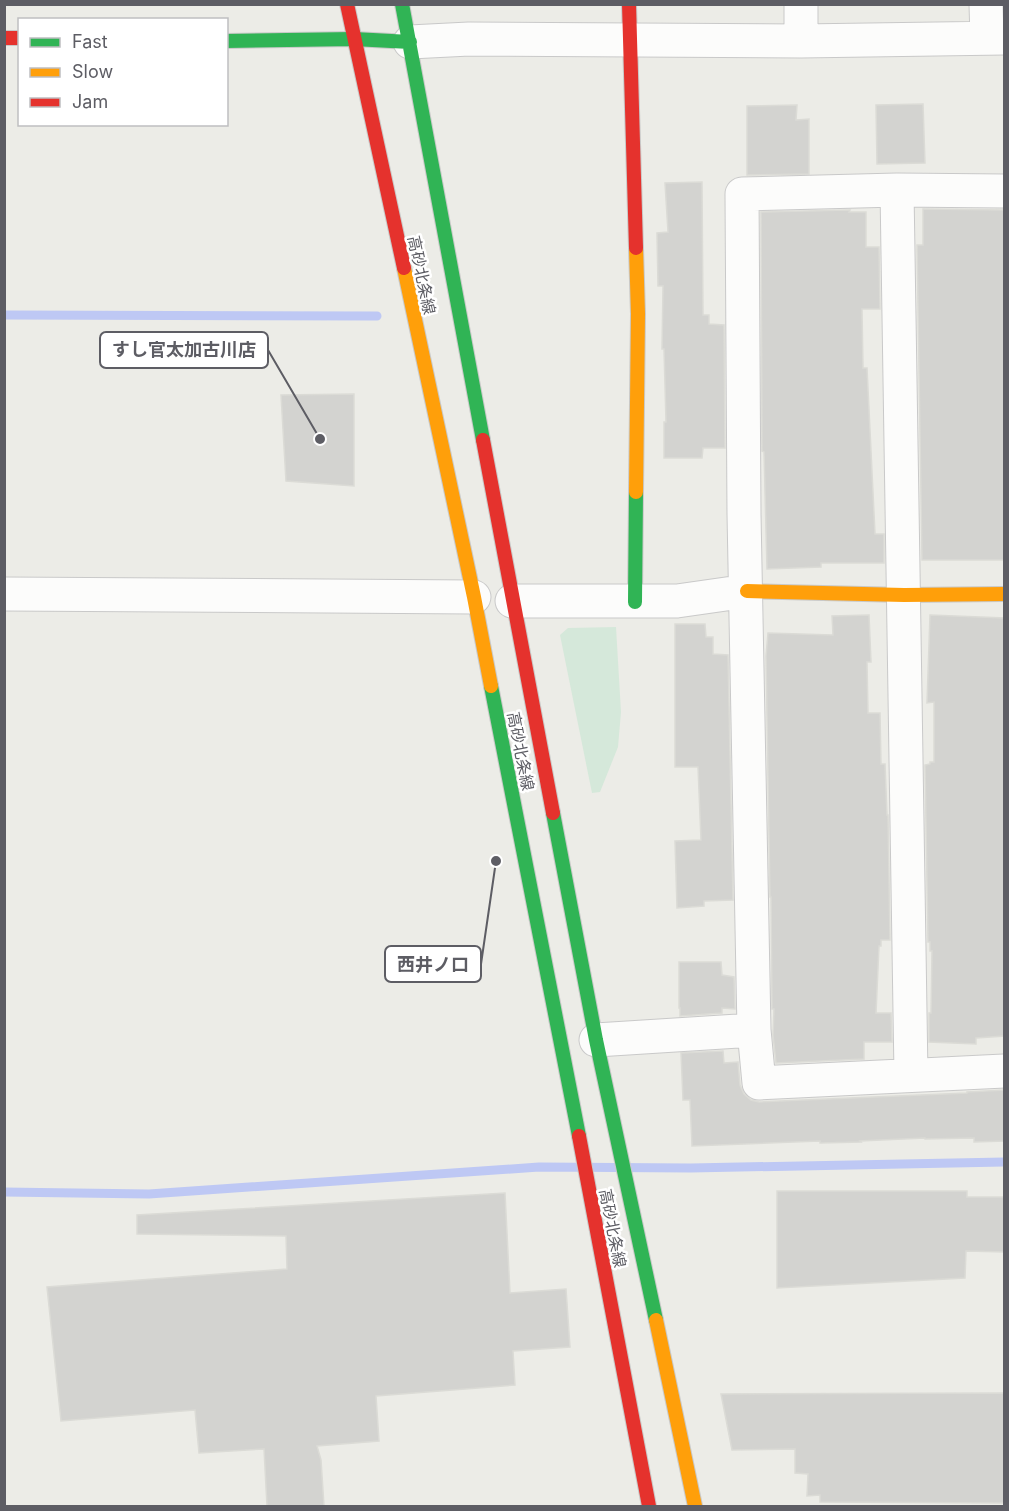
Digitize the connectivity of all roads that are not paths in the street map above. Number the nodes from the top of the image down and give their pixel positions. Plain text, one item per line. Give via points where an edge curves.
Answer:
1 (347, 4) edge
2 (402, 4) edge
3 (629, 4) edge
4 (801, 4) edge
5 (986, 4) edge
6 (996, 38) edge
7 (354, 39) junction
8 (631, 40) junction
9 (228, 41) edge
10 (801, 41) junction
11 (410, 42) junction
12 (897, 190) junction
13 (1005, 191) edge
14 (747, 591) junction
15 (4, 594) edge
16 (1005, 594) edge
17 (904, 595) junction
18 (474, 597) junction
19 (512, 601) junction
20 (635, 602) junction
21 (754, 1030) junction
22 (596, 1040) junction
23 (1005, 1071) edge
24 (911, 1076) junction
25 (649, 1506) edge
26 (695, 1506) edge

1 - 7 main road, 高砂北条線
2 - 11 main road, 高砂北条線
3 - 8 main road
4 - 10 street
5 - 6 street
6 - 10 street
7 - 9 main road
7 - 11 main road
7 - 18 main road, 高砂北条線
8 - 10 street
8 - 11 street
8 - 20 main road via 638,314
11 - 19 main road, 高砂北条線
12 - 13 street
12 - 14 street via 742,194
12 - 17 street
14 - 17 main road
14 - 20 street via 676,602
14 - 21 street
15 - 18 street
16 - 17 main road
17 - 24 street
18 - 25 main road, 高砂北条線
19 - 20 street
19 - 22 main road, 高砂北条線
21 - 22 street
21 - 24 street via 759,1083
22 - 26 main road, 高砂北条線
23 - 24 street

